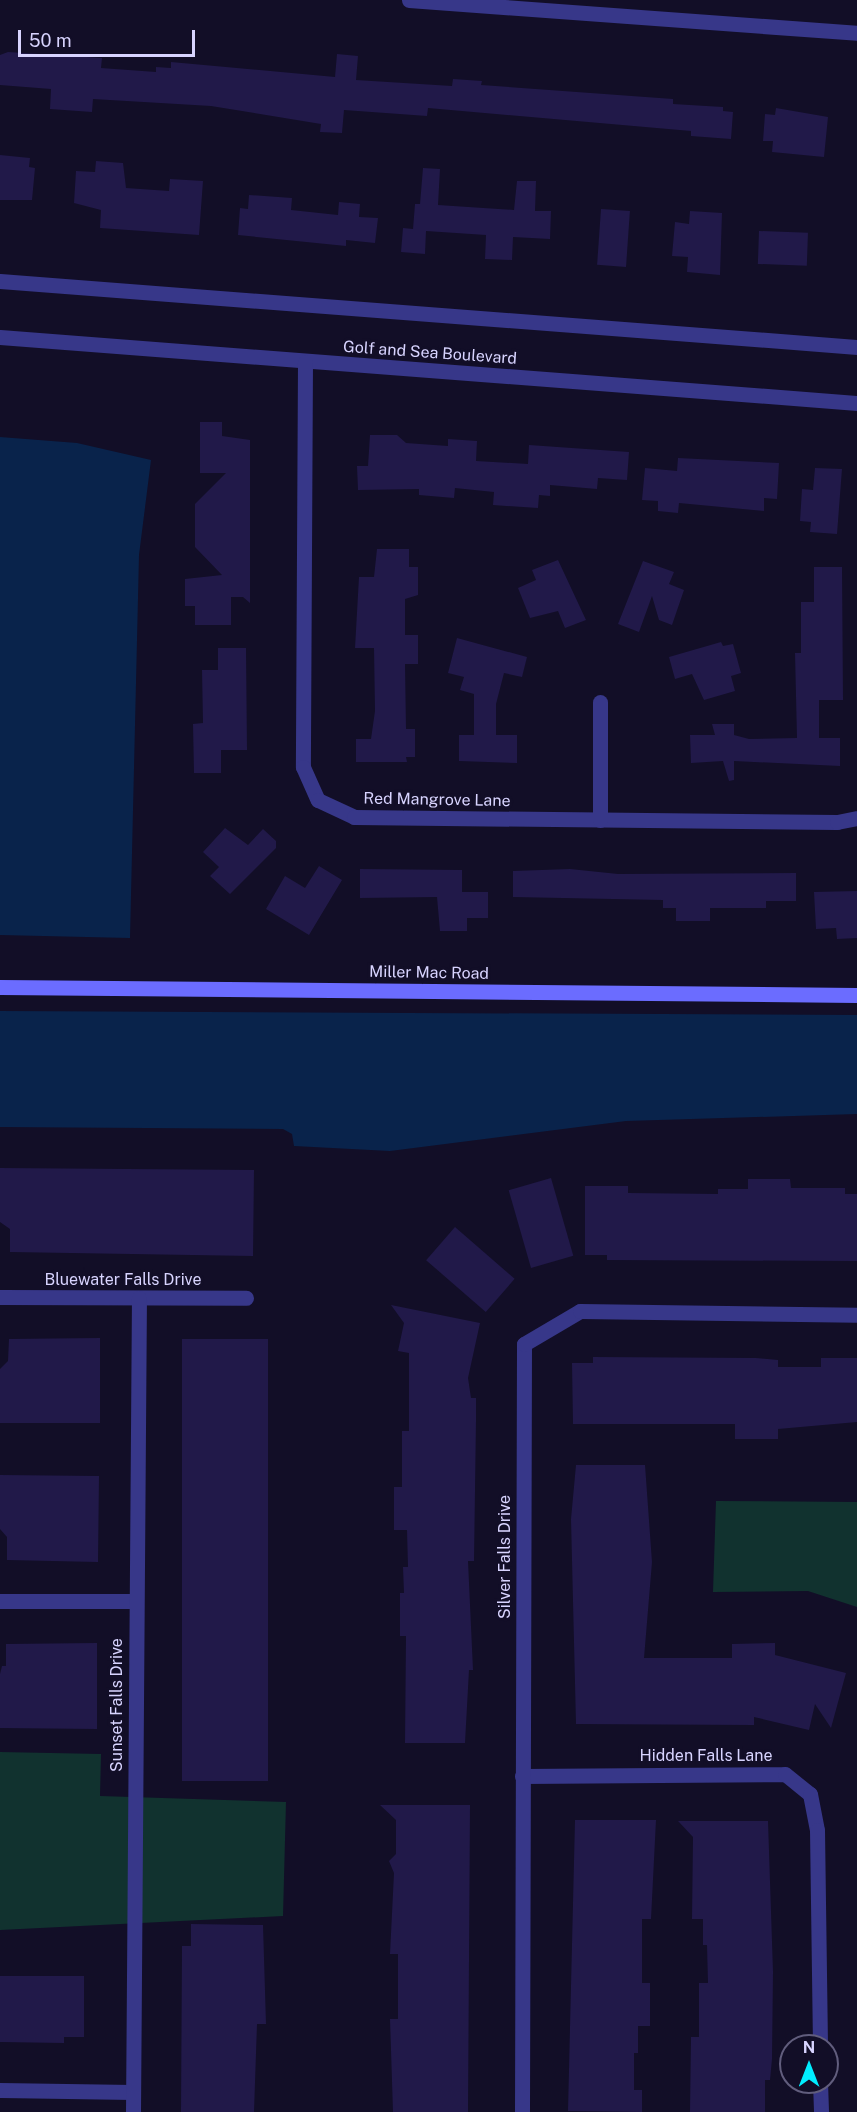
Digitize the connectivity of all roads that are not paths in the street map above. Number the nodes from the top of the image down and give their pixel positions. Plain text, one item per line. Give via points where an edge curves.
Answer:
1 (409, 0) edge
2 (857, 33) edge
3 (0, 281) edge
4 (0, 337) edge
5 (857, 347) edge
6 (305, 362) junction
7 (857, 403) edge
8 (600, 702) dead end
9 (857, 818) edge
10 (600, 820) junction
11 (0, 987) edge
12 (857, 995) edge
13 (0, 1298) edge
14 (139, 1298) junction
15 (246, 1298) dead end
16 (857, 1316) edge
17 (0, 1601) edge
18 (136, 1602) junction
19 (522, 1776) junction
20 (820, 2034) edge
21 (0, 2090) edge
22 (133, 2092) junction
23 (820, 2094) edge
24 (133, 2112) edge
25 (522, 2112) edge
26 (820, 2112) edge

1 - 2 street
3 - 5 street
4 - 6 street, Golf and Sea Boulevard
6 - 7 street, Golf and Sea Boulevard
6 - 10 street, Red Mangrove Lane via 303,768 318,800 354,817
8 - 10 street
9 - 10 street, Red Mangrove Lane
11 - 12 street, Miller Mac Road
13 - 14 street, Bluewater Falls Drive
14 - 15 street, Bluewater Falls Drive
14 - 18 street, Sunset Falls Drive
16 - 19 street, Silver Falls Drive via 580,1311 524,1344
17 - 18 street
18 - 22 street, Sunset Falls Drive
19 - 20 street, Hidden Falls Lane via 784,1774 810,1794 817,1830
19 - 25 street, Silver Falls Drive
21 - 22 street
22 - 24 street, Sunset Falls Drive
23 - 26 street

